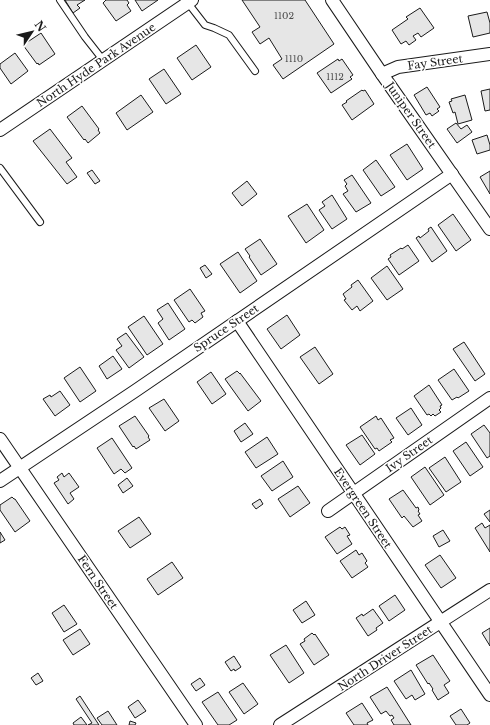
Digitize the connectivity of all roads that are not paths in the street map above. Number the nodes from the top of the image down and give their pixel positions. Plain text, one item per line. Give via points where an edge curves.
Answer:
1 (60, 0) edge
2 (332, 0) edge
3 (190, 1) edge
4 (490, 54) edge
5 (103, 60) junction
6 (255, 71) dead end
7 (382, 74) junction
8 (0, 130) edge
9 (0, 168) edge
10 (452, 174) junction
11 (40, 222) dead end
12 (490, 230) edge
13 (236, 321) junction
14 (490, 398) edge
15 (0, 438) edge
16 (20, 468) junction
17 (0, 481) edge
18 (353, 493) junction
19 (328, 511) dead end
20 (490, 590) edge
21 (440, 622) junction
22 (490, 695) edge
23 (196, 725) edge
24 (280, 725) edge

1 - 5 lane
2 - 7 street, Juniper Street
3 - 5 street, North Hyde Park Avenue
3 - 6 lane via 205,25 230,35
4 - 7 street, Fay Street via 398,67
5 - 8 street, North Hyde Park Avenue
7 - 10 street, Juniper Street
9 - 11 lane
10 - 12 street, Juniper Street
10 - 13 street, Spruce Street
13 - 16 street, Spruce Street
13 - 18 street, Evergreen Street
14 - 18 street, Ivy Street
15 - 16 street, Fern Street
16 - 17 street, Spruce Street
16 - 23 street, Fern Street
18 - 19 street, Ivy Street
18 - 21 street, Evergreen Street
20 - 21 street, North Driver Street
21 - 22 street, Evergreen Street
21 - 24 street, North Driver Street

